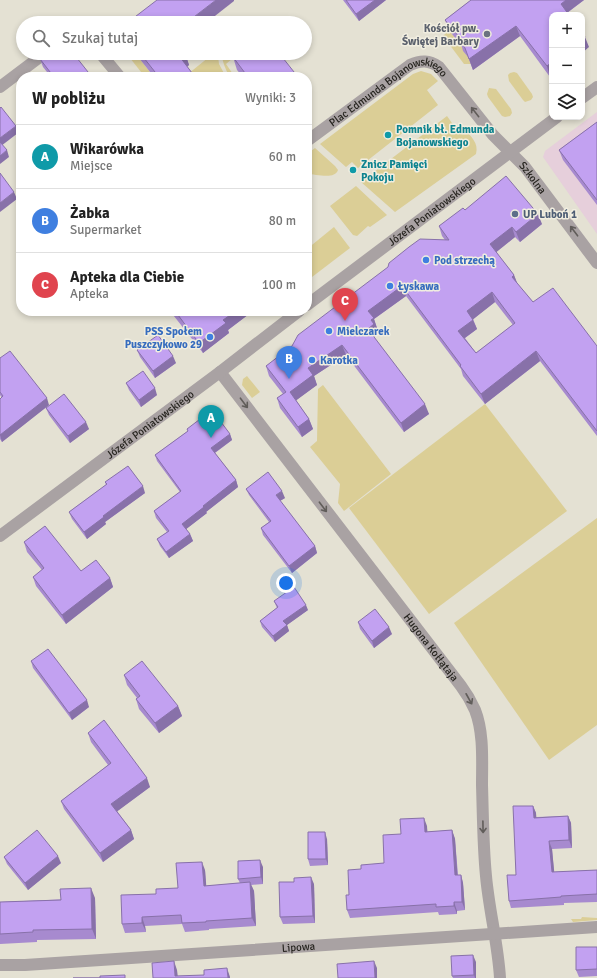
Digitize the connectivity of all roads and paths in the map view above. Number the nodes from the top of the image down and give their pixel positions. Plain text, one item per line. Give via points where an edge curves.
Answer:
1 (36, 60) edge
2 (106, 60) edge
3 (20, 72) edge
4 (116, 72) edge
5 (16, 75) edge
6 (0, 87) edge
7 (597, 87) edge
8 (585, 96) edge
9 (553, 120) edge
10 (312, 137) edge
11 (510, 152) junction
12 (597, 263) edge
13 (312, 301) edge
14 (293, 316) edge
15 (220, 372) junction
16 (0, 536) edge
17 (597, 927) edge
18 (495, 934) junction
19 (0, 965) edge
20 (500, 978) edge

1 - 3 street
2 - 4 street
5 - 6 street
7 - 8 street
9 - 11 street, Józefa Poniatowskiego
11 -> 10 street, Plac Edmunda Bojanowskiego via 493,135 439,67 426,61 410,65
12 -> 11 street, Szkolna via 525,166
11 - 13 street, Józefa Poniatowskiego
14 - 15 street, Józefa Poniatowskiego
15 - 16 street, Józefa Poniatowskiego
15 -> 18 street, Hugona Kołłątaja via 470,698 480,737 483,845 488,900
17 - 18 street, Lipowa
18 - 19 street, Lipowa
18 - 20 street, Hugona Kołłątaja

